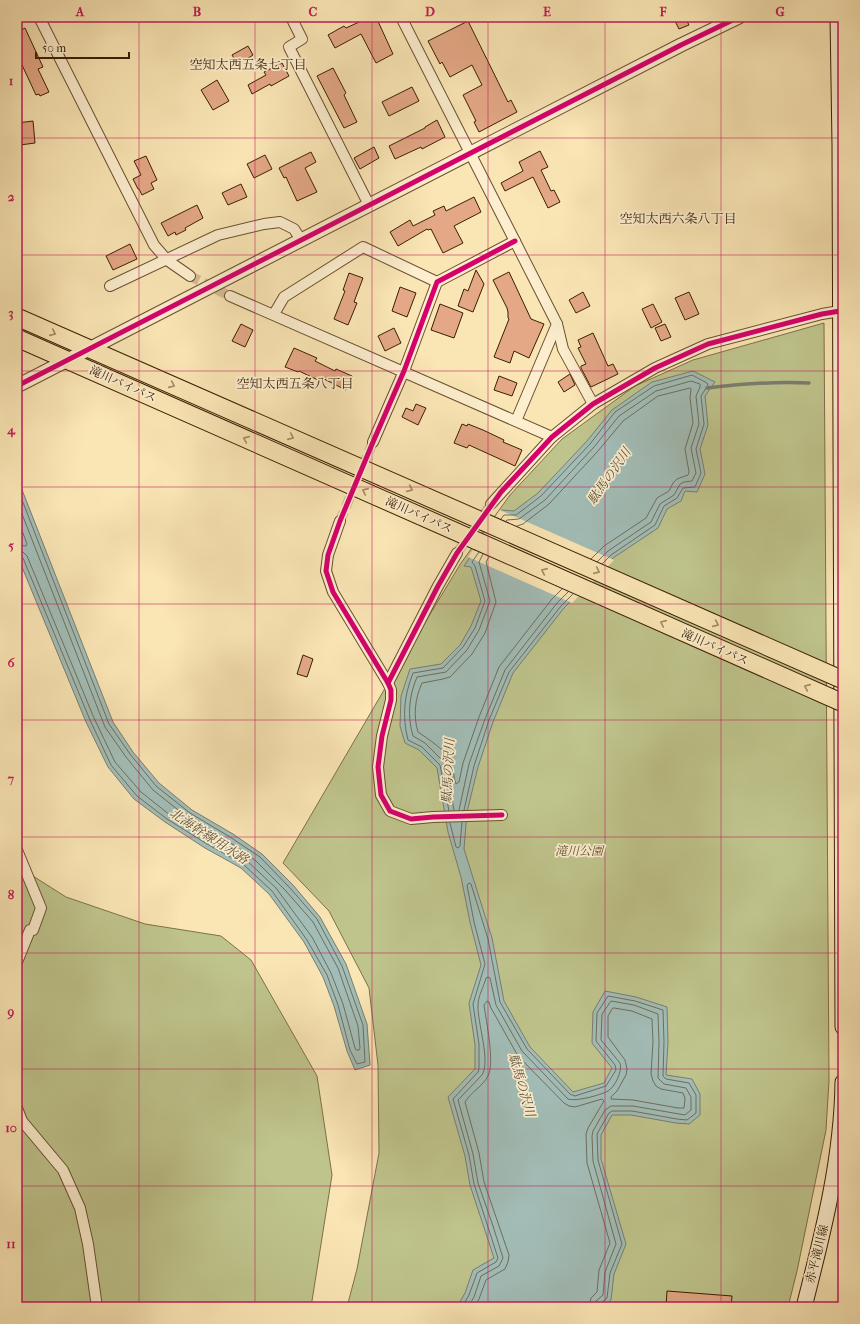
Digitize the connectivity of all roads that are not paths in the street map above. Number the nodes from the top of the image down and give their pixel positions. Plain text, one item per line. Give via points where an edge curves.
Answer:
1 (39, 17) edge
2 (291, 17) edge
3 (401, 17) edge
4 (739, 17) edge
5 (838, 17) edge
6 (471, 153) junction
7 (369, 205) junction
8 (301, 240) junction
9 (515, 241) junction
10 (167, 260) junction
11 (190, 276) tunnel mouth
12 (437, 282) junction
13 (110, 286) dead end
14 (230, 296) tunnel mouth
15 (840, 311) junction
16 (274, 314) junction
17 (17, 317) edge
18 (557, 324) junction
19 (17, 338) edge
20 (89, 349) junction
21 (68, 360) junction
22 (404, 371) junction
23 (17, 386) edge
24 (593, 404) junction
25 (516, 421) junction
26 (552, 437) junction
27 (373, 442) tunnel mouth
28 (491, 504) tunnel mouth
29 (340, 521) tunnel mouth
30 (457, 552) tunnel mouth
31 (843, 680) edge
32 (388, 683) junction
33 (843, 703) edge
34 (502, 815) dead end
35 (17, 850) edge
36 (17, 962) edge
37 (843, 1027) edge
38 (843, 1082) edge
39 (17, 1108) edge
40 (841, 1148) edge
41 (97, 1307) edge
42 (804, 1307) edge

1 - 10 street via 154,245
2 - 7 street via 302,39 289,47
3 - 6 street
4 - 6 street
5 - 15 main road
6 - 7 street
6 - 9 street
7 - 8 street
8 - 10 street via 294,229 280,222 264,224 218,235
8 - 20 street
9 - 12 street
9 - 18 street
10 - 11 street
10 - 13 street
12 - 16 street via 364,247 284,297
12 - 22 street
14 - 16 street
15 - 24 street via 708,344 656,368
15 - 37 main road
16 - 22 street
17 -> 20 highway, 滝川バイパス
18 - 24 street via 563,349
18 - 25 street
19 - 21 highway, 滝川バイパス
20 - 21 street
20 -> 31 highway, 滝川バイパス, bridge
21 - 23 street
33 -> 21 highway, 滝川バイパス, bridge
22 - 25 street
22 - 27 street
24 - 26 street
25 - 26 street
26 - 28 street
29 - 32 street via 328,555 326,571 333,592
30 - 32 street
32 - 34 street via 391,690 390,700 378,767 381,795 390,811 411,819
35 - 36 street via 41,908
38 - 40 main road, 赤平滝川線
39 - 41 street via 22,1121 63,1170 80,1208
40 - 42 main road, 赤平滝川線

